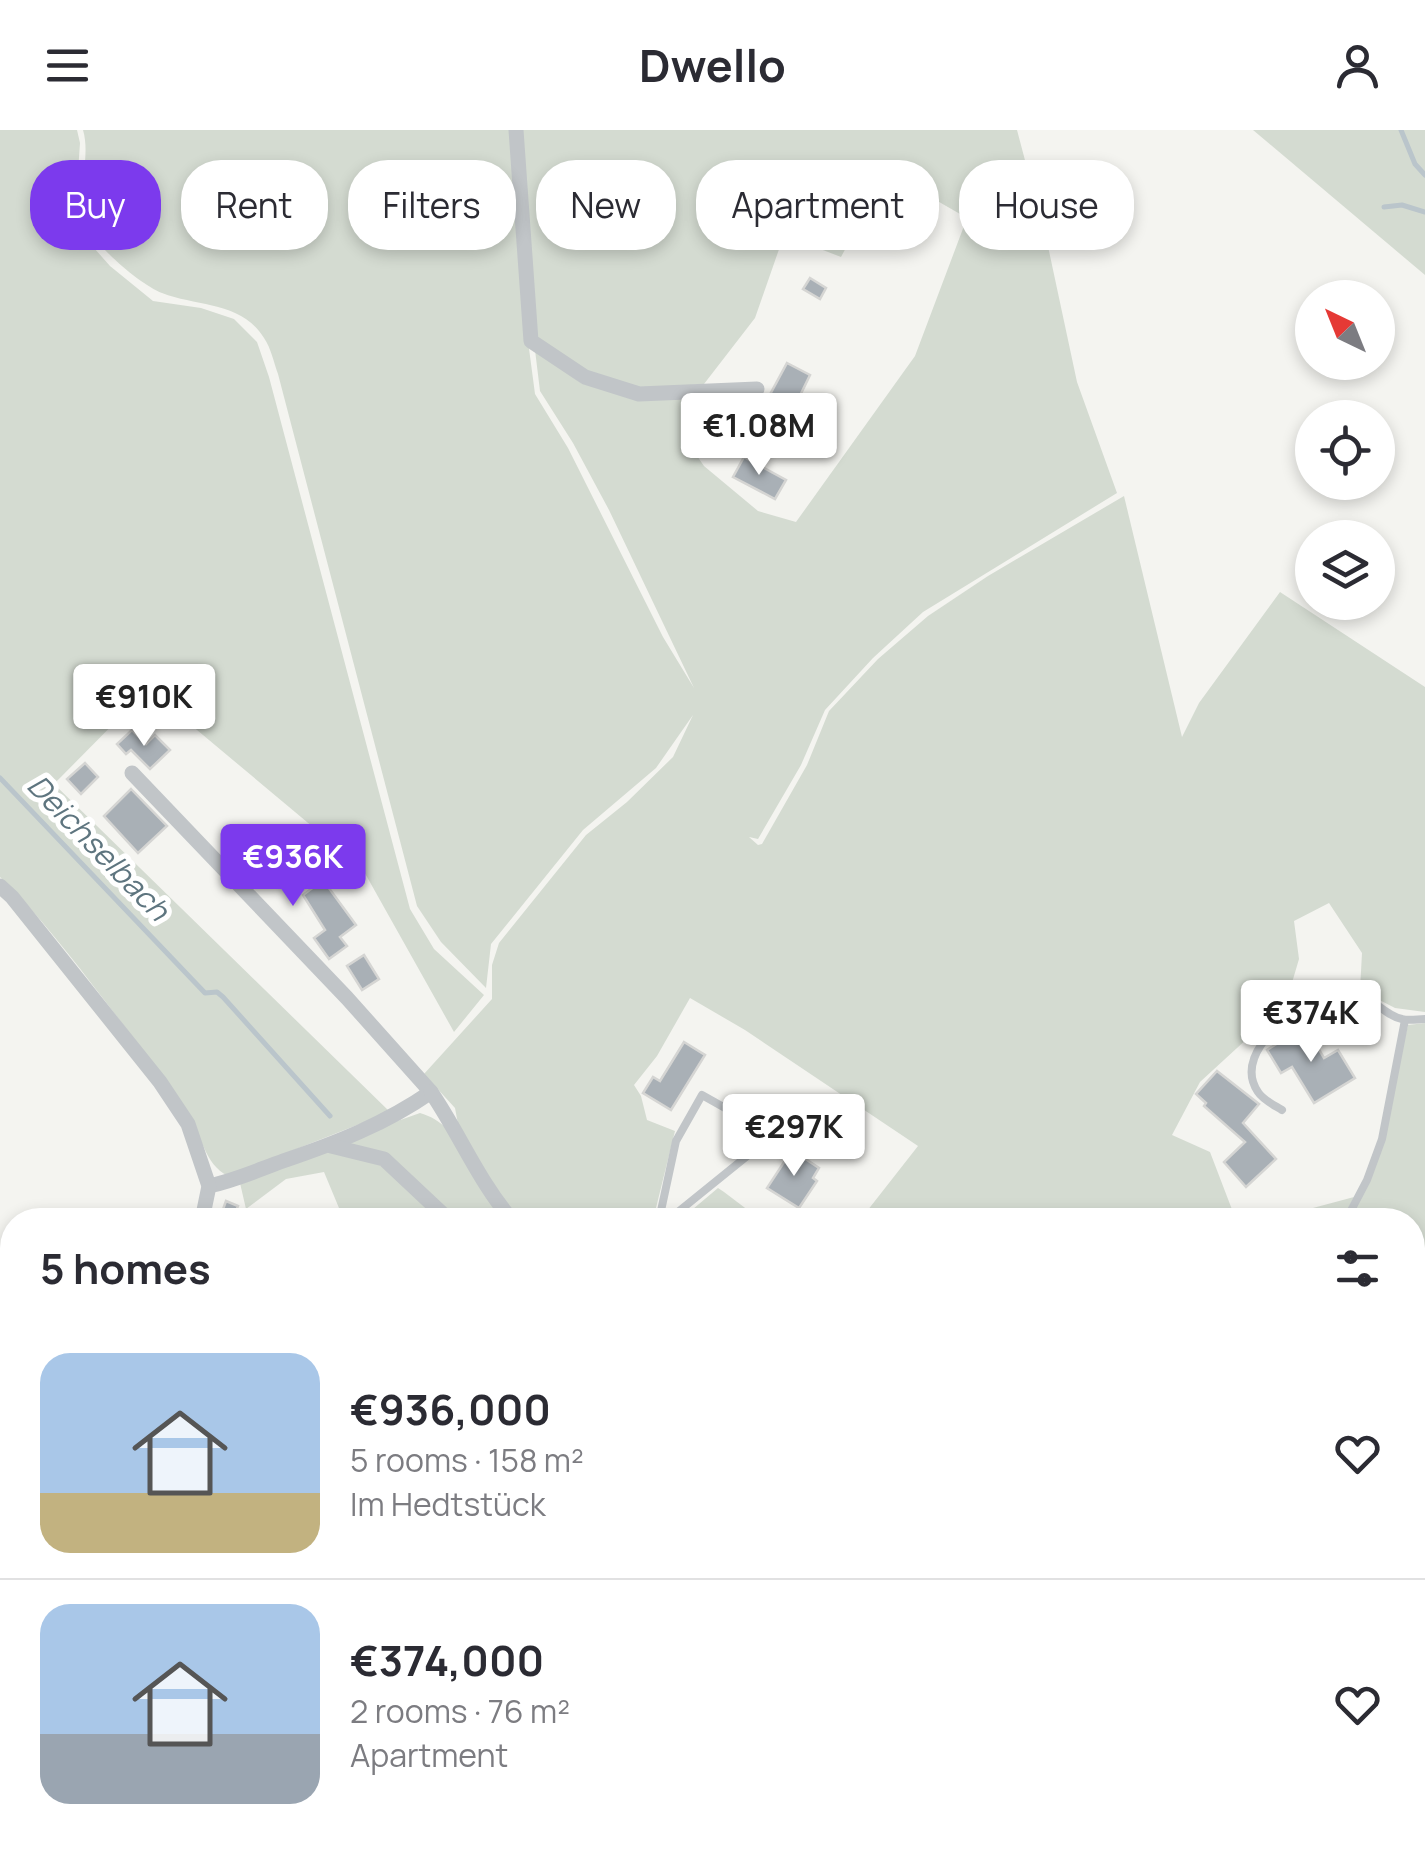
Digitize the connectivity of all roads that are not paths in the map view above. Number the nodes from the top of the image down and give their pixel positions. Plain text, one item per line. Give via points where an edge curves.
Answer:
1 (516, 130) edge
2 (757, 389) dead end
3 (132, 773) dead end
4 (0, 886) edge
5 (1425, 1019) edge
6 (1405, 1020) junction
7 (431, 1092) junction
8 (1282, 1110) dead end
9 (332, 1146) junction
10 (209, 1186) junction
11 (204, 1208) edge
12 (436, 1208) edge
13 (501, 1208) edge
14 (661, 1208) edge
15 (683, 1208) edge
16 (1352, 1208) edge

1 - 2 street via 530,341 585,377 639,394
3 - 7 street
4 - 10 street via 160,1082 188,1124
5 - 6 lane
6 - 8 lane via 1359,993 1345,992 1290,1017 1264,1037 1252,1075 1257,1091
6 - 16 lane via 1382,1139
7 - 9 street
7 - 13 street
9 - 10 street
9 - 12 street via 384,1160
10 - 11 street
14 - 15 lane via 676,1141 702,1095 773,1136

